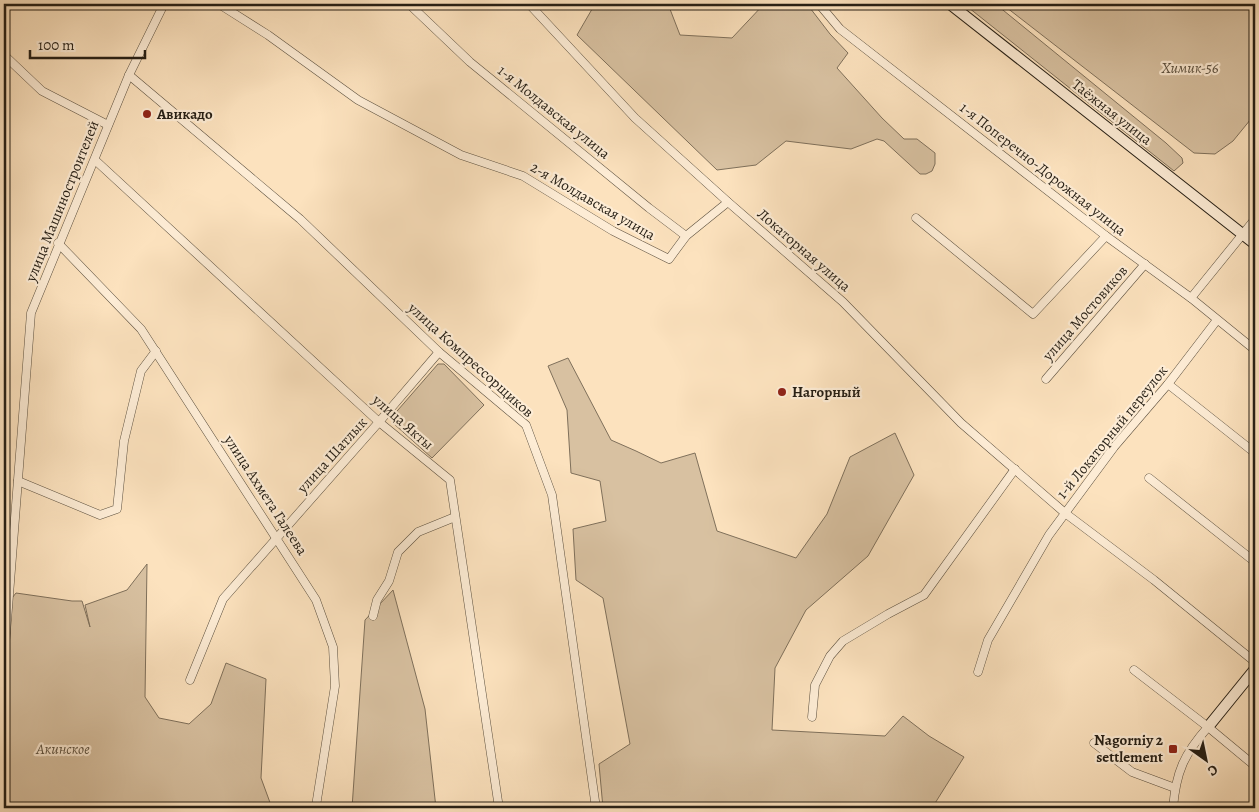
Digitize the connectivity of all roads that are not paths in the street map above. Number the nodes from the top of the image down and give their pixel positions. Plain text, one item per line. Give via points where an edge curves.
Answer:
1 (164, 4) edge
2 (219, 4) edge
3 (409, 4) edge
4 (529, 4) edge
5 (819, 4) edge
6 (950, 4) edge
7 (4, 55) edge
8 (129, 75) junction
9 (108, 124) junction
10 (95, 160) junction
11 (728, 202) junction
12 (916, 218) dead end
13 (1255, 219) edge
14 (1244, 234) junction
15 (686, 236) junction
16 (1106, 236) junction
17 (58, 243) junction
18 (1255, 244) edge
19 (1145, 264) junction
20 (1191, 298) junction
21 (1217, 320) junction
22 (1255, 350) edge
23 (156, 351) junction
24 (439, 352) junction
25 (1046, 379) dead end
26 (1168, 384) junction
27 (379, 422) junction
28 (1255, 453) edge
29 (1015, 468) junction
30 (1149, 478) dead end
31 (18, 481) junction
32 (1065, 513) junction
33 (455, 516) junction
34 (277, 537) junction
35 (1255, 562) edge
36 (373, 616) dead end
37 (4, 659) edge
38 (1255, 662) edge
39 (1255, 669) edge
40 (1134, 670) dead end
41 (978, 672) dead end
42 (190, 680) dead end
43 (812, 717) dead end
44 (1208, 727) junction
45 (1094, 743) dead end
46 (1255, 766) edge
47 (1175, 788) junction
48 (316, 806) dead end
49 (499, 808) edge
50 (596, 808) edge
51 (1173, 808) edge

1 - 8 street, улица Машиностроителей
2 - 15 street, 2-я Молдавская улица via 358,100 461,155 523,176 669,260
3 - 15 street, 1-я Молдавская улица via 470,62
4 - 11 street, Локаторная улица via 635,118
5 - 16 street, 1-я Поперечно-Дорожная улица via 840,29
6 - 14 street, Таёжная улица
7 - 9 street via 42,91
8 - 9 street, улица Машиностроителей
8 - 24 street, улица Компрессорщиков via 300,219
9 - 10 street, улица Машиностроителей
10 - 17 street, улица Машиностроителей
10 - 27 street, улица Якты
11 - 15 street
11 - 29 street, Локаторная улица via 843,302 960,423
12 - 16 street via 1033,314
13 - 14 street
14 - 18 street, Таёжная улица
14 - 20 street
16 - 19 street, 1-я Поперечно-Дорожная улица
17 - 23 street, улица Ахмета Галеева via 141,329
17 - 31 street, улица Машиностроителей via 31,313
19 - 20 street, 1-я Поперечно-Дорожная улица
19 - 25 street, улица Мостовиков
20 - 21 street, 1-я Поперечно-Дорожная улица
21 - 22 street, 1-я Поперечно-Дорожная улица
21 - 26 street, 1-й Локаторный переулок
23 - 31 street via 141,371 124,441 117,509 100,515
23 - 34 street, улица Ахмета Галеева
24 - 27 street, улица Шатлык
24 - 50 street, улица Компрессорщиков via 526,426 552,495
26 - 28 street
26 - 32 street, 1-й Локаторный переулок via 1114,447
27 - 33 street, улица Якты via 450,480
27 - 34 street, улица Шатлык
29 - 32 street, Локаторная улица
29 - 43 street via 924,595 844,641 830,656 815,685
30 - 35 street
31 - 37 street, улица Машиностроителей
32 - 38 street, Локаторная улица
32 - 41 street, 1-й Локаторный переулок via 988,640
33 - 36 street via 418,532 398,552 390,581 377,600
33 - 49 street, улица Якты
34 - 42 street, улица Шатлык via 223,598
34 - 48 street, улица Ахмета Галеева via 316,600 333,647 335,686
39 - 44 street
40 - 44 street
44 - 46 street
44 - 47 street via 1190,748
45 - 47 street via 1132,772
47 - 51 street

